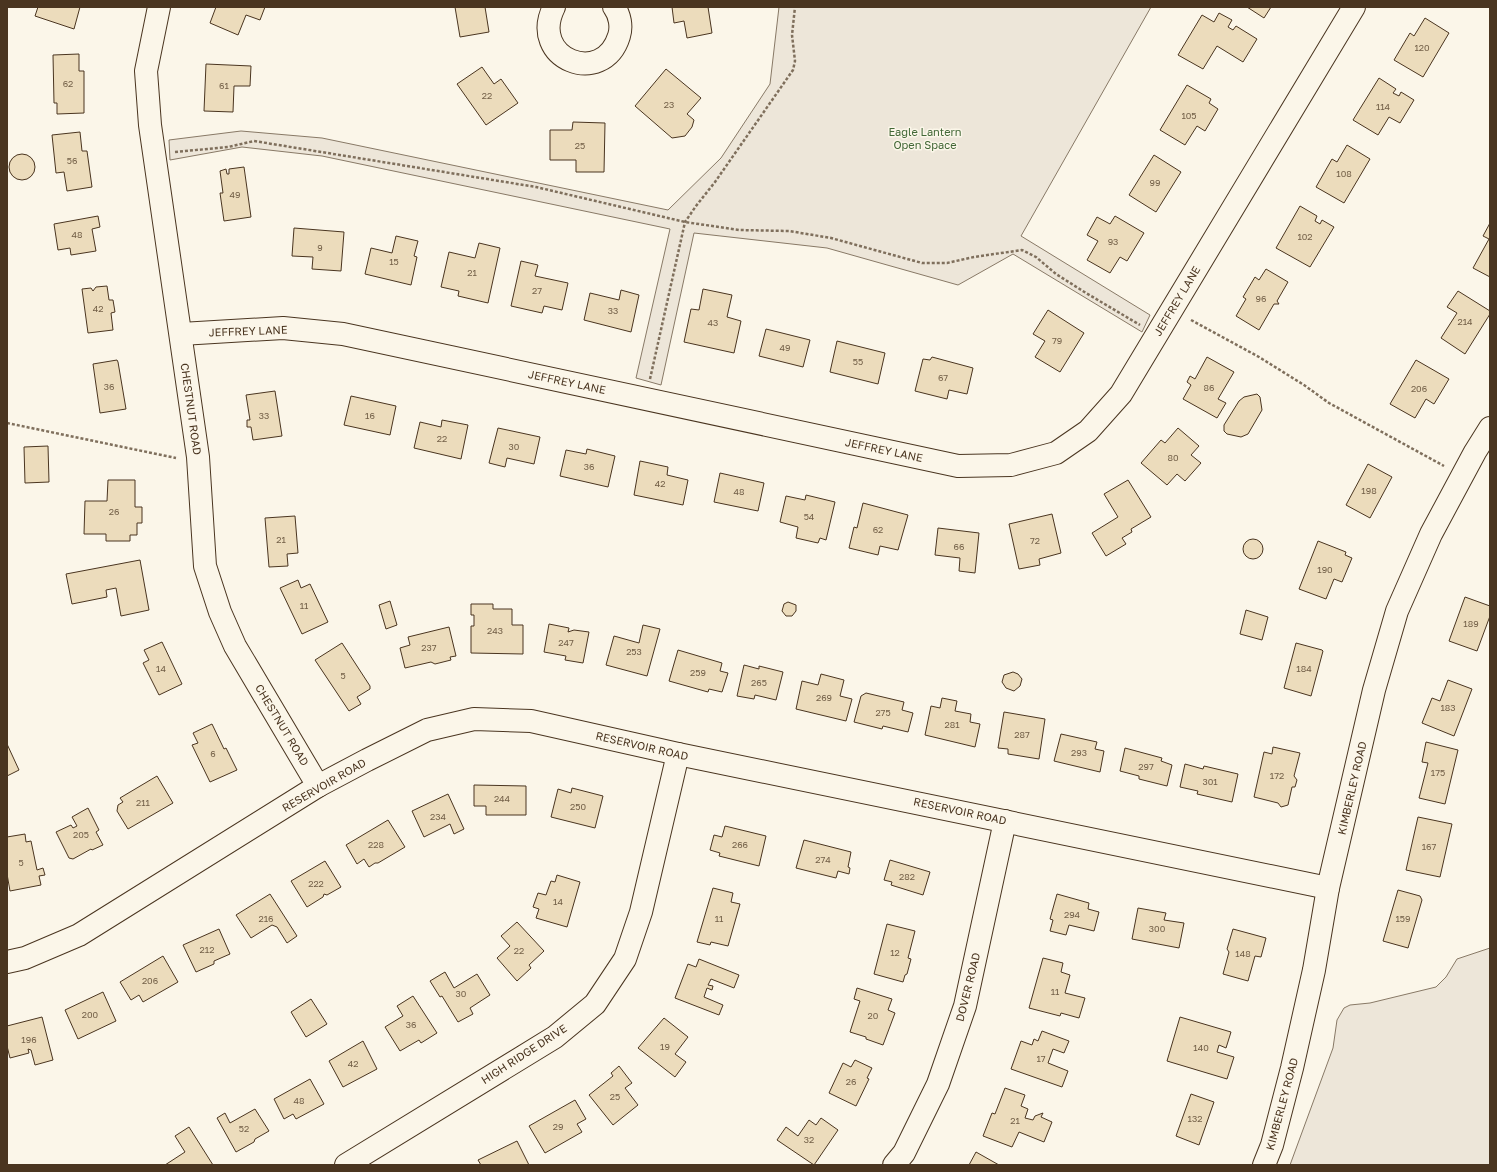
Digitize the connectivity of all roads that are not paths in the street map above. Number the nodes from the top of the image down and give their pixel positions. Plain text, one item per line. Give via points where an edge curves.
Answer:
1 (159, 7) edge
2 (554, 7) edge
3 (614, 7) edge
4 (1354, 7) edge
5 (181, 334) junction
6 (1490, 428) edge
7 (678, 754) junction
8 (318, 786) junction
9 (1005, 820) junction
10 (1328, 888) junction
11 (7, 962) edge
12 (346, 1165) edge
13 (894, 1165) edge
14 (1264, 1165) edge

1 - 5 street, CHESTNUT ROAD via 146,71 150,125
2 - 3 street via 548,28 550,40 564,58 575,63 587,64 599,61 617,44 620,21
4 - 5 street, JEFFREY LANE via 1121,394 1088,432 1056,453 1011,465 958,466 343,334 284,328
5 - 8 street, CHESTNUT ROAD via 198,463 205,566 220,612 235,646
6 - 10 street, KIMBERLEY ROAD via 1431,534 1397,611 1374,690
7 - 8 street, RESERVOIR ROAD via 531,721 474,719 427,730
7 - 9 street, RESERVOIR ROAD
7 - 12 street, HIGH RIDGE DRIVE via 641,912 625,959 595,1004 555,1036
8 - 11 street, RESERVOIR ROAD via 79,935 25,958
9 - 10 street, RESERVOIR ROAD
9 - 13 street, DOVER ROAD via 965,1006 938,1084 904,1153
10 - 14 street, KIMBERLEY ROAD via 1314,970 1292,1068 1272,1145

